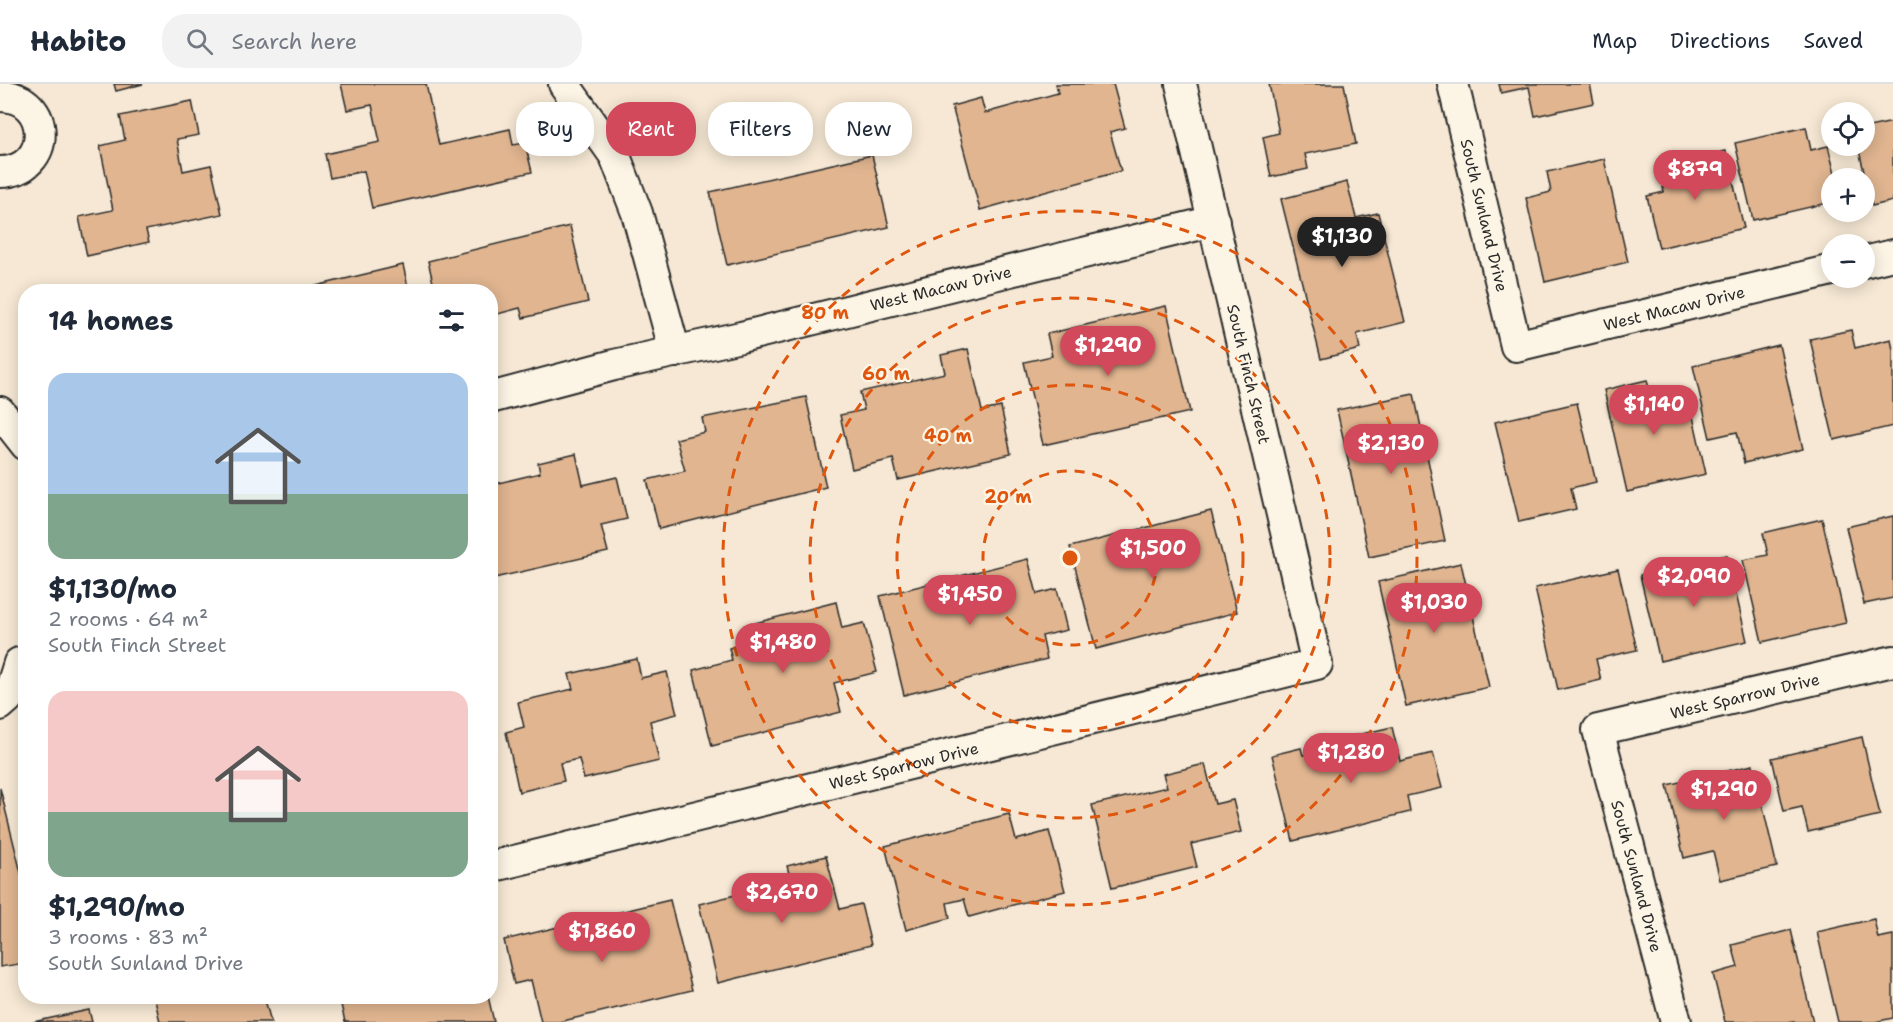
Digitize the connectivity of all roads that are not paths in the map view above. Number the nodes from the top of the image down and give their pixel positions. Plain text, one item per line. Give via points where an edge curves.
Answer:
1 (564, 84) edge
2 (1181, 84) edge
3 (1453, 84) edge
4 (0, 96) edge
5 (0, 172) edge
6 (1214, 221) junction
7 (1893, 255) edge
8 (1875, 259) edge
9 (1821, 273) edge
10 (1516, 346) joint
11 (675, 352) junction
12 (498, 396) edge
13 (0, 412) edge
14 (18, 435) edge
15 (1893, 661) edge
16 (15, 663) edge
17 (1317, 664) joint
18 (0, 705) edge
19 (1598, 730) joint
20 (498, 865) edge
21 (1676, 1022) edge

1 - 11 street via 615,156 637,213
2 - 6 street, South Finch Street
3 - 10 street, South Sunland Drive
4 - 5 street via 20,100 30,107 40,130 35,154 26,164
6 - 11 street, West Macaw Drive
6 - 17 street, South Finch Street
7 - 8 street
9 - 10 street, West Macaw Drive
11 - 12 street, West Macaw Drive
13 - 14 street
15 - 19 street, West Sparrow Drive
16 - 18 street via 8,698
17 - 20 street, West Sparrow Drive
19 - 21 street, South Sunland Drive

